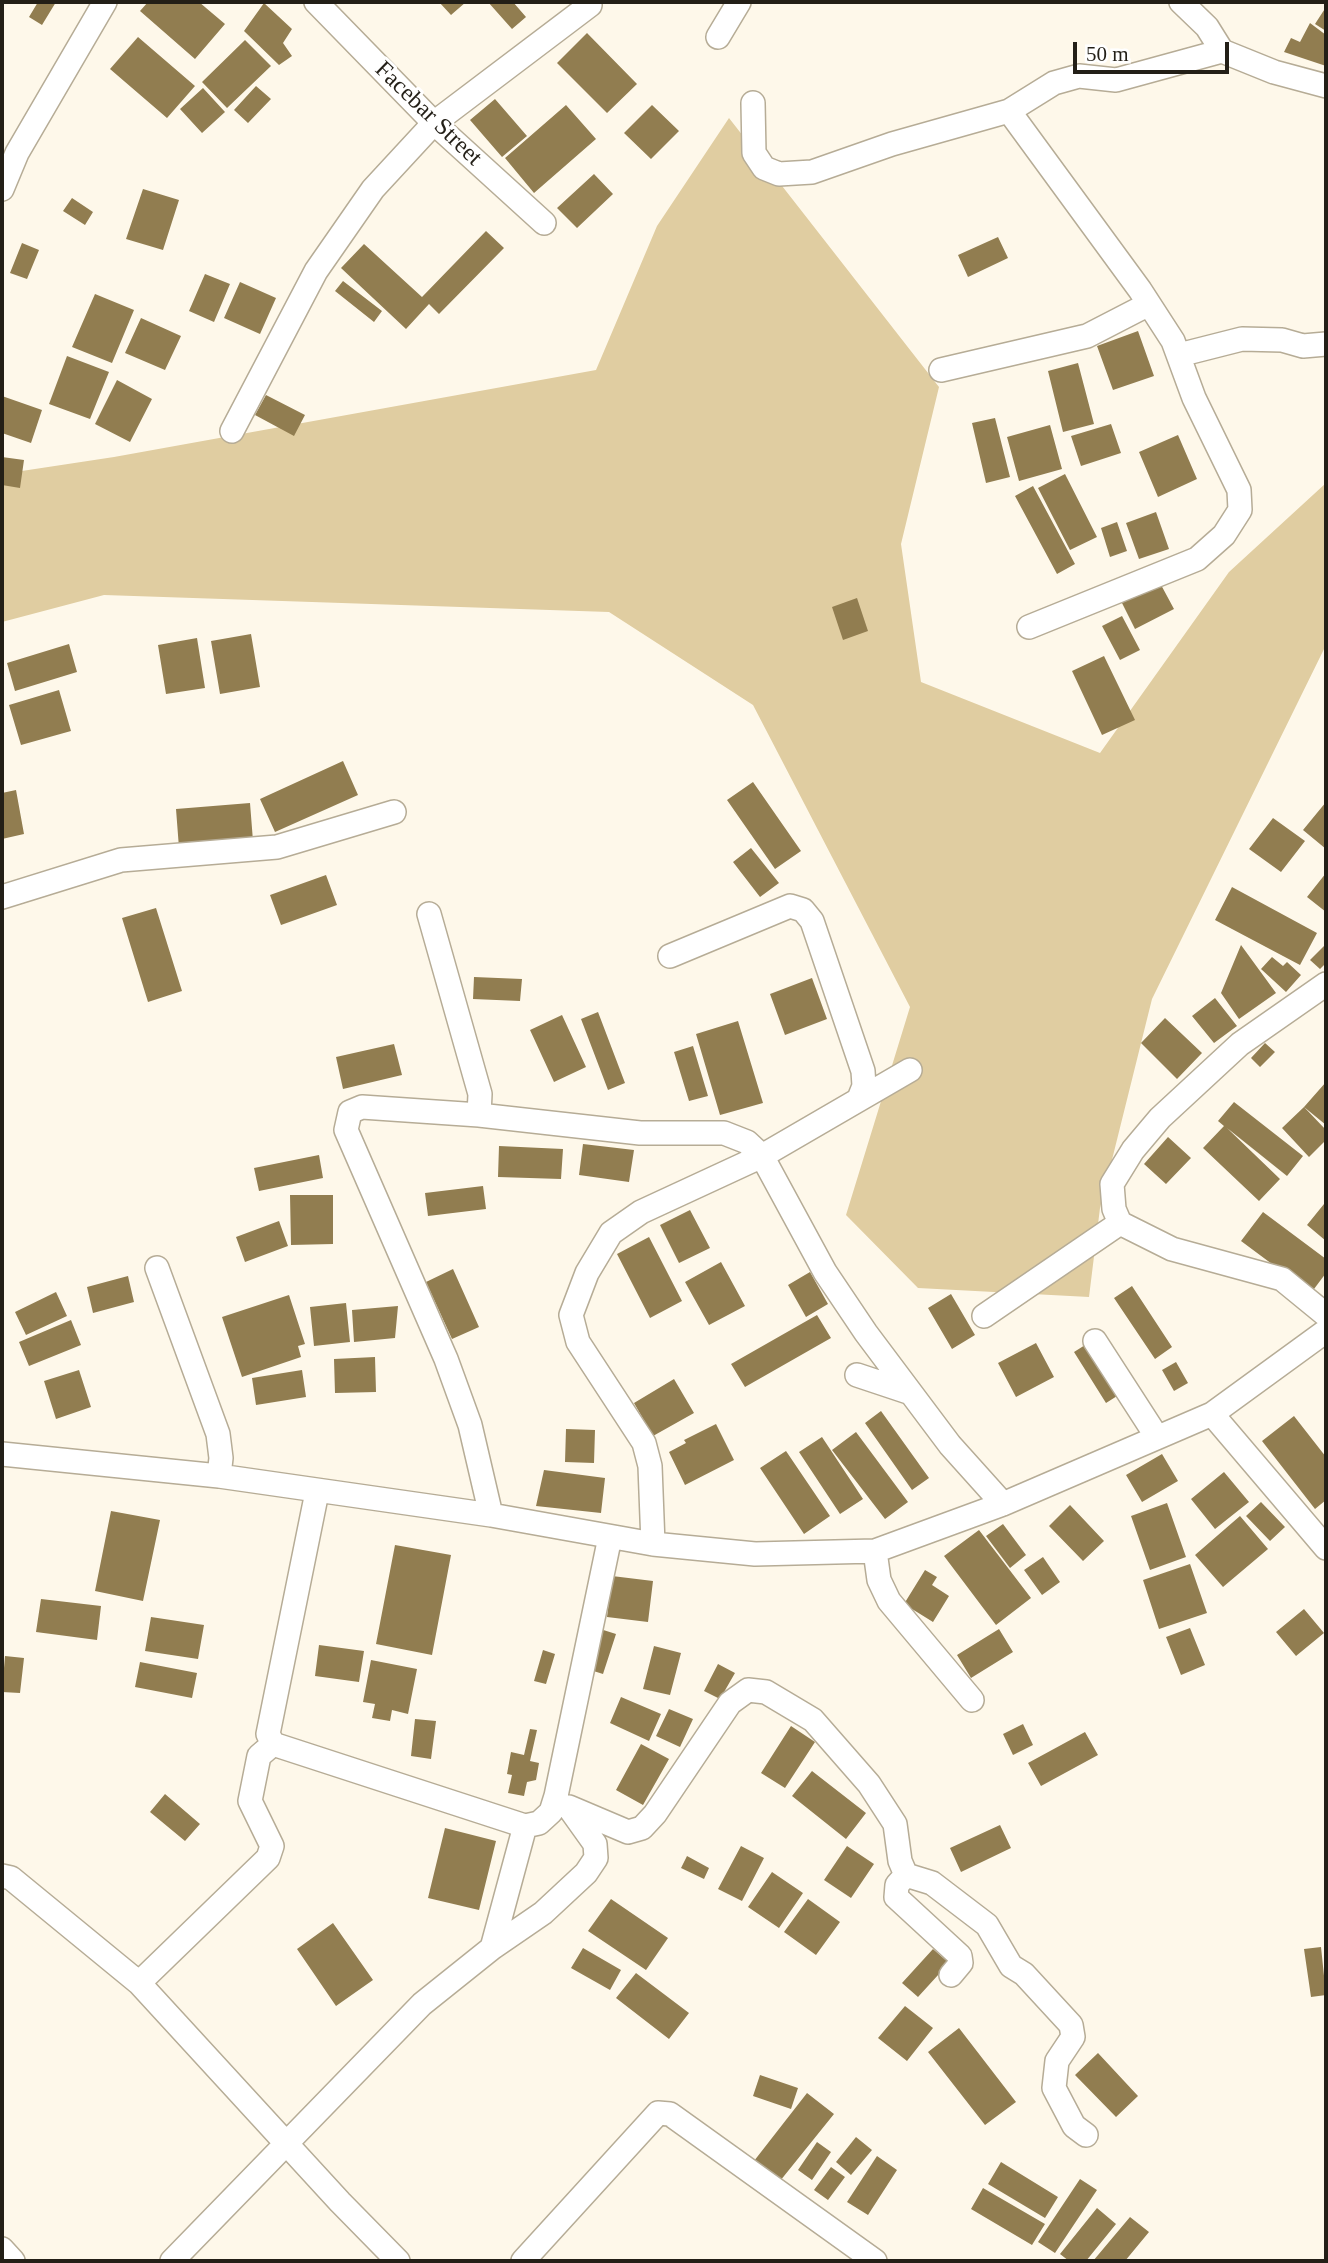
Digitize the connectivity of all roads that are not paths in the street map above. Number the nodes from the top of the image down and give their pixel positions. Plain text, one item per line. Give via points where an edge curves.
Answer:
1 (105, 2) edge
2 (316, 2) edge
3 (740, 2) edge
4 (1185, 3) edge
5 (590, 5) dead end
6 (718, 37) dead end
7 (1222, 51) junction
8 (1326, 86) edge
9 (753, 103) dead end
10 (1009, 111) junction
11 (434, 123) junction
12 (9, 150) edge
13 (2, 189) edge
14 (544, 223) dead end
15 (1149, 304) junction
16 (1326, 344) edge
17 (1179, 355) junction
18 (941, 370) dead end
19 (232, 431) dead end
20 (1029, 627) dead end
21 (394, 812) dead end
22 (2, 897) edge
23 (429, 914) dead end
24 (670, 956) dead end
25 (1326, 984) edge
26 (910, 1070) dead end
27 (860, 1096) junction
28 (479, 1115) junction
29 (762, 1156) junction
30 (1120, 1223) junction
31 (157, 1268) dead end
32 (1326, 1315) edge
33 (984, 1316) dead end
34 (1326, 1331) edge
35 (1096, 1341) dead end
36 (857, 1376) dead end
37 (908, 1392) junction
38 (1212, 1413) junction
39 (1157, 1437) junction
40 (2, 1454) edge
41 (219, 1476) junction
42 (317, 1492) junction
43 (1003, 1504) junction
44 (491, 1515) junction
45 (610, 1537) junction
46 (653, 1545) junction
47 (1326, 1548) edge
48 (875, 1552) junction
49 (972, 1700) dead end
50 (272, 1744) junction
51 (563, 1802) junction
52 (524, 1826) junction
53 (906, 1875) junction
54 (2, 1876) edge
55 (492, 1948) junction
56 (951, 1975) dead end
57 (139, 1983) junction
58 (1086, 2135) dead end
59 (287, 2142) junction
60 (2, 2249) edge
61 (13, 2261) edge
62 (172, 2261) edge
63 (398, 2261) edge
64 (523, 2261) edge
65 (875, 2261) edge

1 - 12 street
2 - 11 street, Facebar Street
3 - 6 street
4 - 7 street
5 - 11 street
7 - 8 street
7 - 10 street via 1116,80 1079,76 1055,83
9 - 10 street via 754,153 764,168 779,174 812,172
10 - 15 street
11 - 14 street, Facebar Street
11 - 19 street via 373,189 316,271
12 - 13 street
15 - 17 street
15 - 18 street via 1087,336
16 - 17 street via 1242,339
17 - 20 street via 1194,398 1239,490 1240,510 1224,535 1197,559
21 - 22 street via 277,848 121,860
23 - 28 street via 480,1094
24 - 27 street via 790,906 803,910 813,921 863,1071
25 - 30 street via 1240,1044 1160,1118 1112,1184
26 - 27 street
27 - 29 street
28 - 29 street via 640,1133 724,1133 747,1142
28 - 44 street via 362,1107 351,1112 345,1130 446,1359 470,1425
29 - 37 street via 825,1272
29 - 46 street via 691,1186 611,1233 587,1273 571,1315 578,1342 644,1443 650,1466
30 - 32 street via 1172,1249 1282,1279
30 - 33 street
31 - 41 street via 218,1434
34 - 38 street
35 - 39 street
36 - 37 street
37 - 43 street
38 - 39 street
38 - 47 street
39 - 43 street
40 - 41 street
41 - 42 street
42 - 44 street
42 - 50 street via 268,1734
43 - 48 street
44 - 45 street
45 - 46 street
45 - 51 street
46 - 48 street via 755,1554
48 - 49 street via 879,1580 890,1601
50 - 52 street
50 - 57 street via 259,1756 250,1801 272,1846 268,1858
51 - 52 street via 539,1823
51 - 53 street via 628,1832 642,1828 730,1703 748,1690 766,1692 813,1720 869,1784 895,1824
51 - 55 street via 595,1844 596,1858 543,1913
52 - 55 street
53 - 56 street via 897,1885 896,1896 960,1956 961,1963
53 - 58 street via 932,1883 987,1925 1011,1966 1071,2025 1073,2037 1057,2062 1054,2088 1074,2126
54 - 57 street via 11,1878
55 - 59 street via 422,2004
57 - 59 street
59 - 62 street
59 - 63 street
60 - 61 street
64 - 65 street via 658,2113 670,2114

